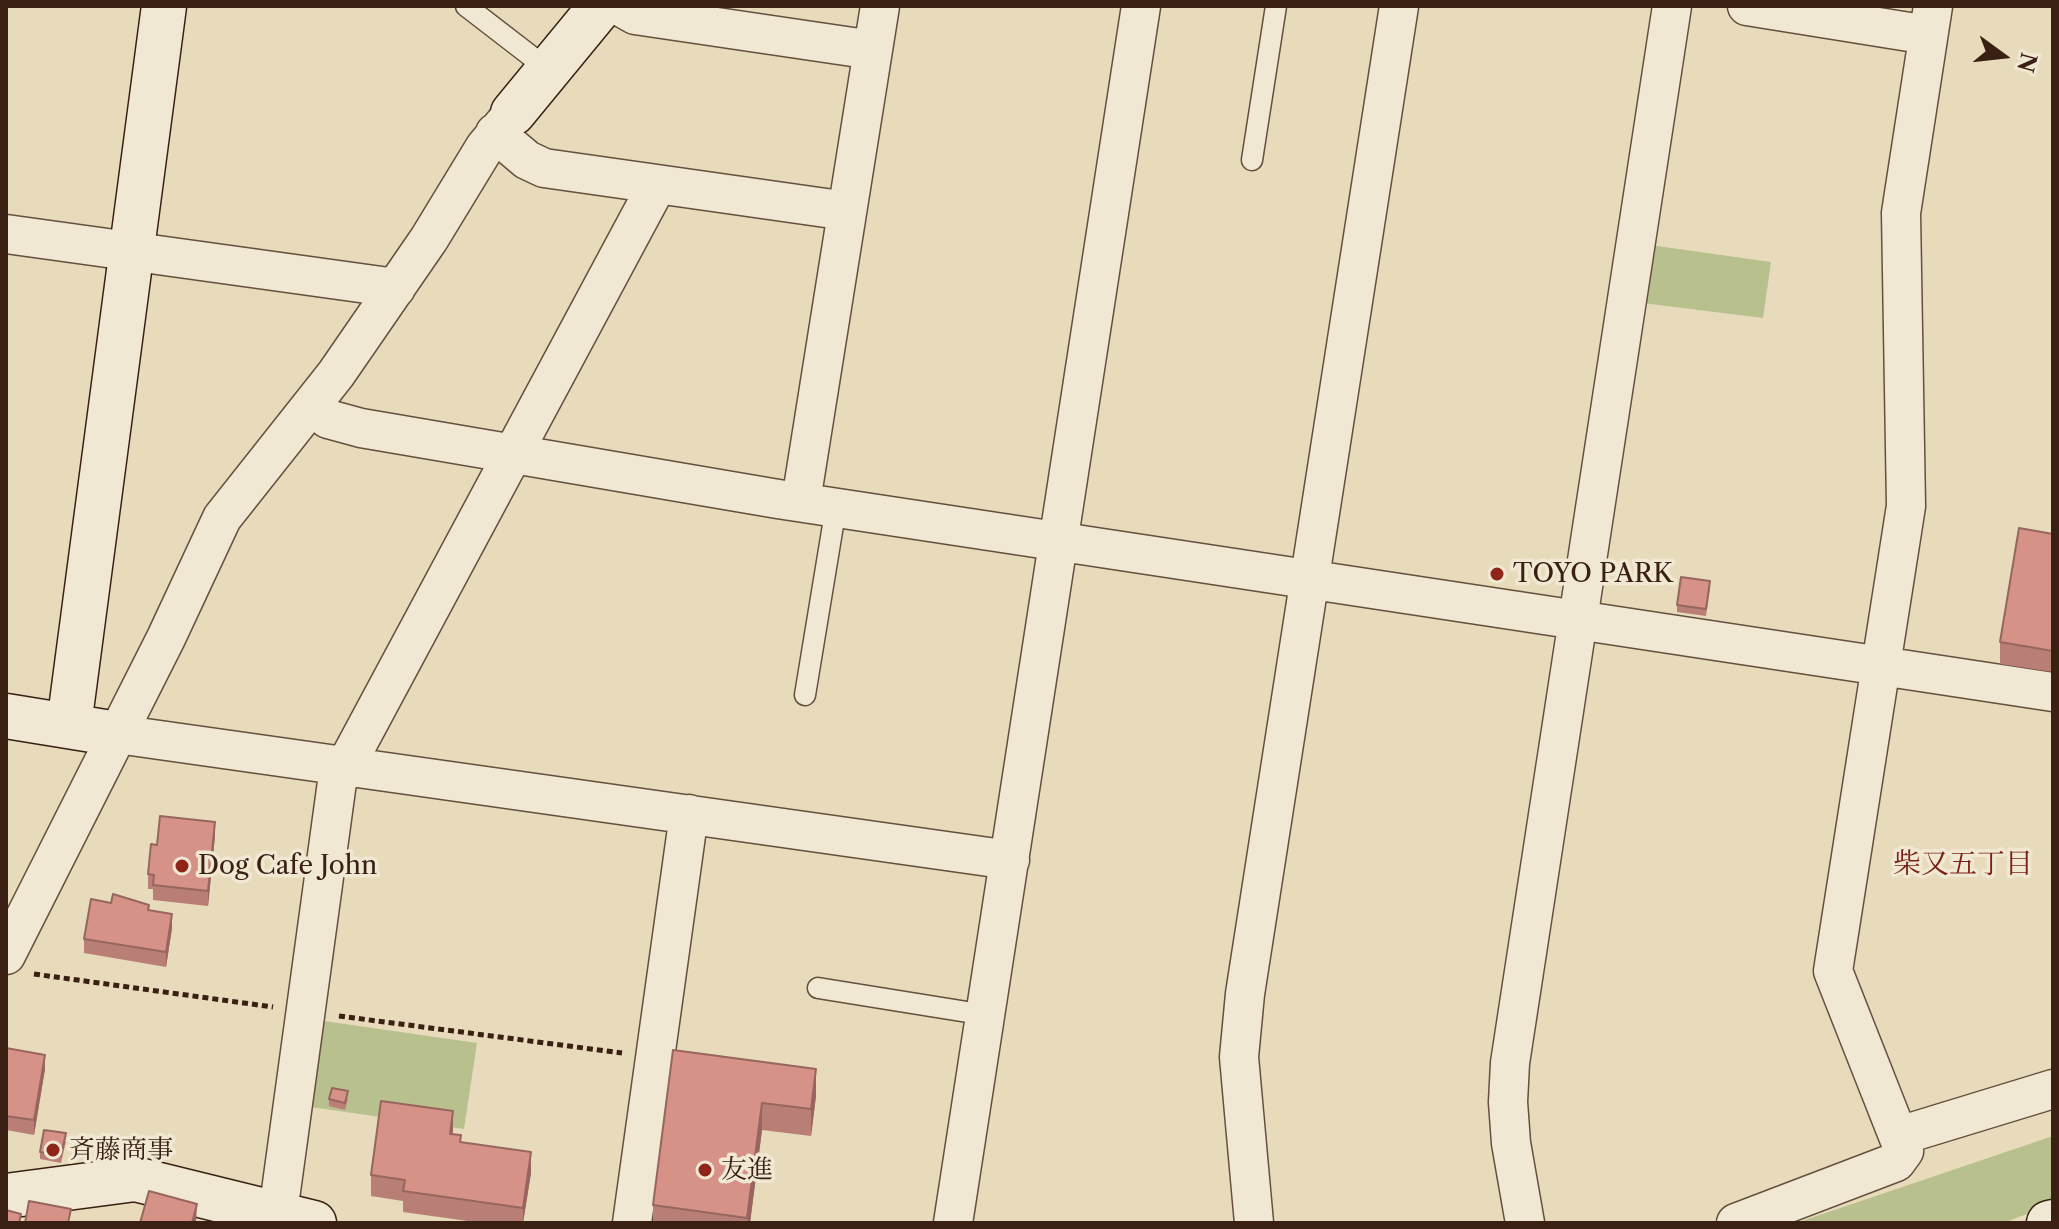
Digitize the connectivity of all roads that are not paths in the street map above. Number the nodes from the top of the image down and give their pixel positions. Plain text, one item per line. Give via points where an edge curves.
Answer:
1 (164, 6) edge
2 (466, 6) edge
3 (601, 6) edge
4 (619, 6) edge
5 (880, 6) edge
6 (1141, 6) edge
7 (1276, 6) edge
8 (1399, 6) edge
9 (1672, 6) edge
10 (1747, 6) edge
11 (1931, 20) edge
12 (873, 50) junction
13 (549, 70) junction
14 (504, 123) junction
15 (1252, 160) dead end
16 (657, 185) junction
17 (847, 211) junction
18 (6, 234) edge
19 (130, 251) junction
20 (396, 288) junction
21 (311, 406) junction
22 (510, 454) junction
23 (818, 504) junction
24 (1059, 540) junction
25 (1310, 579) junction
26 (1578, 620) junction
27 (1879, 665) junction
28 (2053, 692) edge
29 (805, 695) dead end
30 (6, 716) edge
31 (69, 725) junction
32 (117, 734) junction
33 (343, 767) junction
34 (689, 814) junction
35 (1010, 860) junction
36 (6, 955) edge
37 (818, 988) dead end
38 (986, 1015) junction
39 (2053, 1089) edge
40 (1899, 1136) junction
41 (6, 1196) edge
42 (296, 1218) edge
43 (632, 1223) edge
44 (953, 1223) edge
45 (1254, 1223) edge
46 (1525, 1223) edge
47 (1736, 1223) edge

1 - 19 street
2 - 13 lane
3 - 13 street
4 - 12 street via 635,15
5 - 12 street
6 - 24 street
7 - 15 lane
8 - 25 street
9 - 26 street
10 - 11 street
11 - 27 street via 1901,213 1906,506
12 - 17 street
13 - 14 street
14 - 16 street via 527,160 544,168
14 - 20 street
16 - 17 street
16 - 22 street
17 - 23 street
18 - 19 street
19 - 20 street
19 - 31 street
20 - 21 street
21 - 22 street via 328,419 361,428
21 - 32 street via 222,518
22 - 23 street
22 - 33 street
23 - 24 street
23 - 29 lane
24 - 25 street
24 - 35 street
25 - 26 street
25 - 45 street via 1239,1057
26 - 27 street
26 - 46 street via 1510,1063 1511,1143
27 - 28 street
27 - 40 street via 1833,971
30 - 31 street
31 - 32 street
32 - 33 street
32 - 36 street
33 - 34 street
33 - 42 street via 337,782
34 - 35 street
34 - 43 street
35 - 38 street
37 - 38 lane
38 - 44 street
39 - 40 street
40 - 47 street via 1904,1151 1896,1162
41 - 42 street via 135,1179

